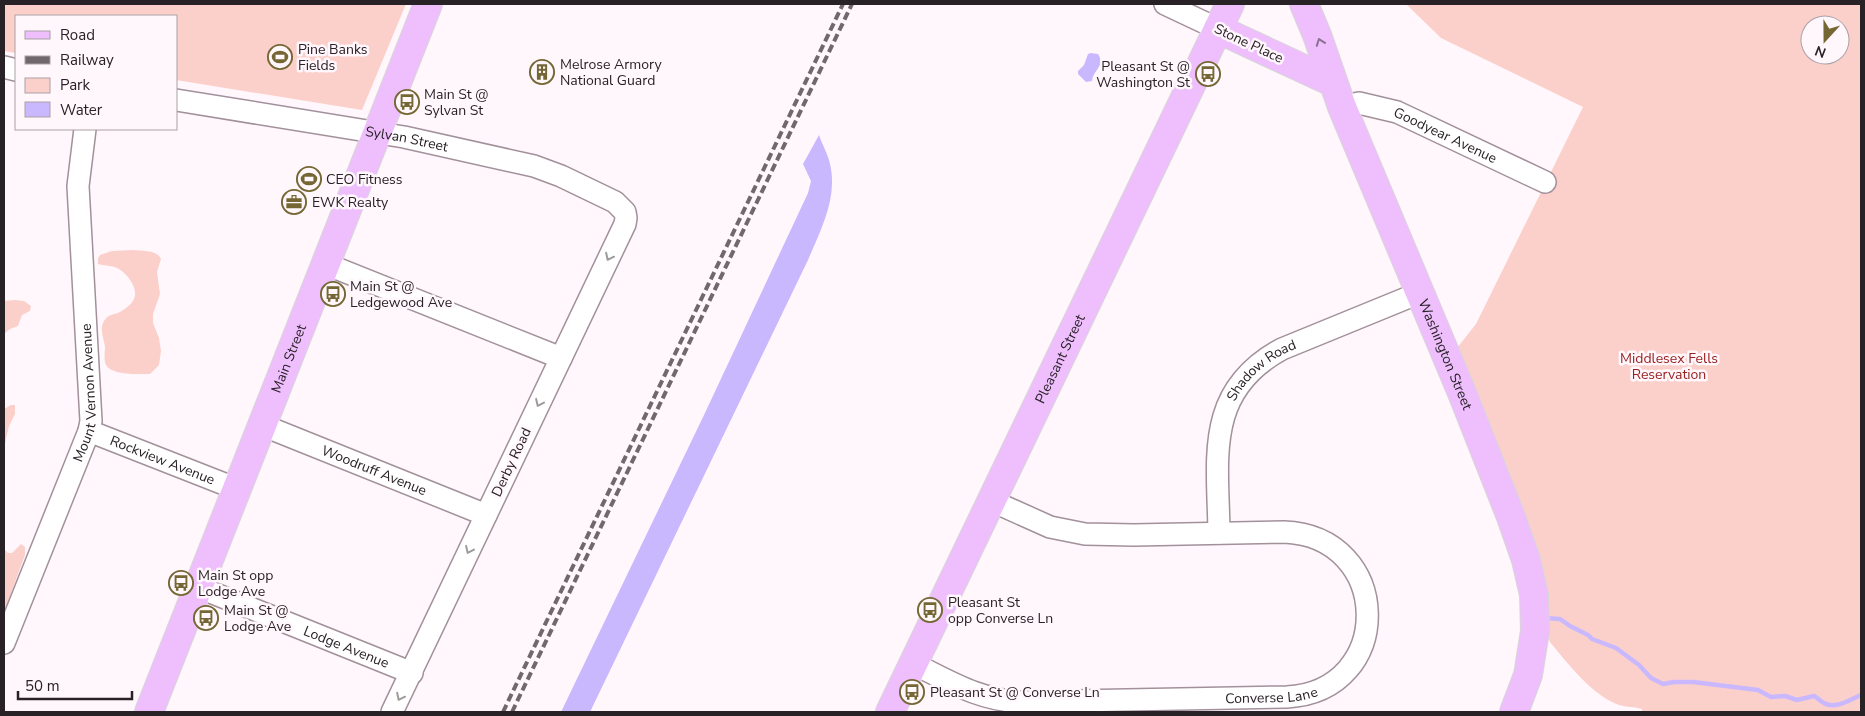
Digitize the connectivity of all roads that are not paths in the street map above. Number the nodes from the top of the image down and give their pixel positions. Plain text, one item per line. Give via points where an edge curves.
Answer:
1 (428, 4) edge
2 (1165, 4) edge
3 (1230, 4) edge
4 (1304, 4) edge
5 (1218, 29) junction
6 (1332, 82) junction
7 (178, 100) edge
8 (1342, 107) junction
9 (85, 130) edge
10 (377, 133) junction
11 (1545, 182) dead end
12 (625, 212) joint
13 (326, 264) junction
14 (1419, 293) junction
15 (561, 358) junction
16 (262, 425) junction
17 (89, 431) junction
18 (236, 488) junction
19 (992, 500) junction
20 (486, 515) junction
21 (1219, 533) junction
22 (198, 587) junction
23 (4, 643) edge
24 (914, 664) junction
25 (412, 673) junction
26 (1226, 706) edge
27 (148, 712) edge
28 (392, 712) edge
29 (890, 712) edge
30 (1514, 712) edge

1 - 10 main road, Main Street
2 - 5 street, Stone Place
3 - 5 main road, Pleasant Street
6 -> 4 main road, Washington Street
5 - 6 main road, Stone Place
5 - 19 main road, Pleasant Street
6 - 8 main road, Washington Street
7 - 10 street, Sylvan Street
8 - 11 street, Goodyear Avenue via 1359,103 1396,112
8 - 14 main road, Washington Street
9 - 17 street, Mount Vernon Avenue via 78,186 91,401
10 - 12 street, Sylvan Street via 534,166 608,198
10 - 13 main road, Main Street
12 -> 15 street, Derby Road via 625,224
13 - 15 street
13 - 16 main road, Main Street
14 - 21 street, Shadow Road via 1282,349 1261,361 1245,377 1229,402 1220,430
14 - 30 main road, Washington Street via 1511,517 1529,571 1535,606 1534,645 1528,675
15 -> 20 street, Derby Road
16 - 18 main road, Main Street
16 - 20 street, Woodruff Avenue
17 - 18 street, Rockview Avenue
17 - 23 street, Mount Vernon Avenue
18 - 22 main road, Main Street
19 - 21 street, Converse Lane via 1050,527 1085,534
19 - 24 main road, Pleasant Street
20 -> 25 street, Derby Road
21 - 26 street, Converse Lane via 1293,532 1326,542 1357,572 1364,588 1368,613 1367,630 1358,654 1342,675 1328,685 1296,697
22 - 25 street, Lodge Avenue
22 - 27 main road, Main Street
24 - 26 street, Converse Lane via 974,693 1001,700
24 - 29 main road, Pleasant Street
25 -> 28 street, Derby Road

